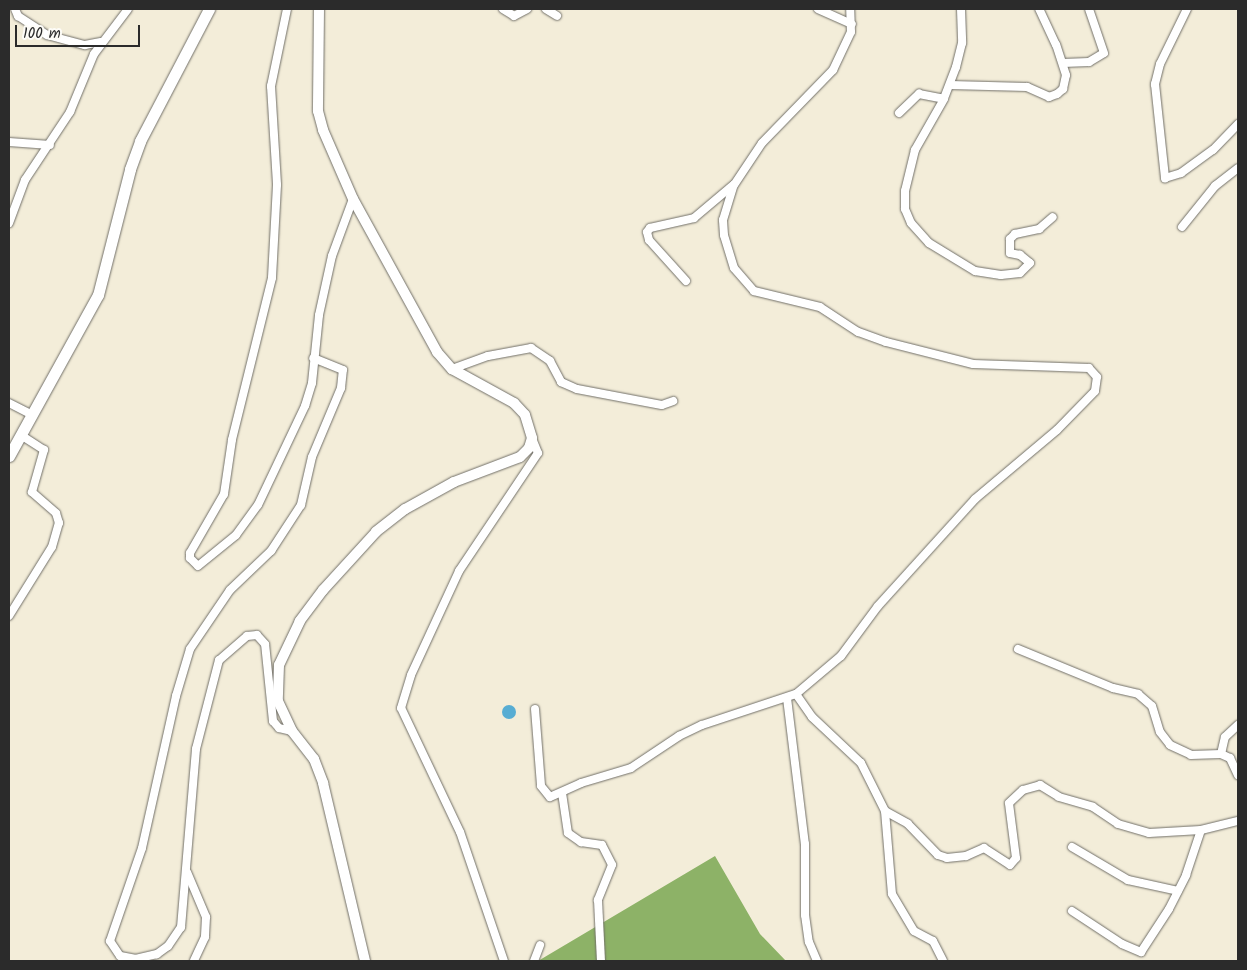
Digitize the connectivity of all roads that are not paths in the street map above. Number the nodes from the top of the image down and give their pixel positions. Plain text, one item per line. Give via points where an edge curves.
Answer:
1 (16, 9) edge
2 (128, 9) edge
3 (209, 9) edge
4 (286, 9) edge
5 (319, 9) edge
6 (503, 9) edge
7 (527, 9) edge
8 (546, 9) edge
9 (818, 9) edge
10 (850, 9) edge
11 (962, 9) edge
12 (1039, 9) edge
13 (1089, 9) edge
14 (1187, 9) edge
15 (557, 16) dead end
16 (852, 24) junction
17 (101, 42) junction
18 (1063, 63) junction
19 (950, 85) junction
20 (944, 98) junction
21 (899, 113) dead end
22 (1238, 124) edge
23 (9, 142) edge
24 (50, 145) junction
25 (1238, 168) edge
26 (734, 185) junction
27 (353, 199) junction
28 (1053, 217) dead end
29 (9, 224) edge
30 (1182, 227) dead end
31 (686, 281) dead end
32 (313, 358) junction
33 (452, 369) junction
34 (674, 401) dead end
35 (9, 403) edge
36 (31, 414) junction
37 (21, 434) junction
38 (532, 438) junction
39 (9, 456) edge
40 (9, 616) edge
41 (1018, 649) dead end
42 (796, 694) junction
43 (788, 698) junction
44 (535, 709) dead end
45 (1238, 725) edge
46 (292, 731) junction
47 (1221, 754) junction
48 (1238, 775) edge
49 (562, 793) junction
50 (885, 811) junction
51 (1238, 821) edge
52 (1201, 830) junction
53 (1072, 846) dead end
54 (187, 872) junction
55 (1178, 891) junction
56 (1072, 911) dead end
57 (540, 945) dead end
58 (194, 961) edge
59 (365, 961) edge
60 (504, 961) edge
61 (534, 961) edge
62 (601, 961) edge
63 (817, 961) edge
64 (943, 961) edge

1 - 17 street via 18,16 47,35 85,46
2 - 17 street
3 - 36 main road via 140,141 98,295
4 - 32 street via 271,86 277,185 272,278 232,440 224,494 190,553 190,558 198,566 236,535 258,505 306,406
5 - 27 street via 318,111
6 - 7 street via 514,16
8 - 15 street
9 - 16 street
10 - 16 street
11 - 19 street via 962,43
12 - 18 street
13 - 18 street via 1104,53 1089,62
14 - 22 street via 1160,64 1154,84 1165,178 1181,173 1197,162
16 - 26 street via 847,43 833,70 762,143
17 - 24 street via 70,112
18 - 19 street via 1066,83 1063,89 1050,97 1027,87
19 - 20 street
20 - 21 street via 919,94
20 - 28 street via 914,150 904,191 905,209 911,223 929,243 975,271 1001,275 1020,273 1030,263 1020,255 1010,253 1010,239 1039,229
23 - 24 street
24 - 29 street via 25,180
25 - 30 street via 1215,186
26 - 31 street via 694,218 650,228 647,232 648,240
26 - 42 street via 726,203 724,235 734,268 754,292 820,307 858,332 909,350 999,366 1054,369 1082,366 1092,370 1099,383 1070,418 975,499 878,606 841,656
27 - 32 street via 332,256
27 - 33 street via 421,327
32 - 54 street via 343,370 341,388 312,457 301,505 271,551 230,590 190,650 176,696 144,840 110,940 115,953 126,959 146,958 168,946 181,927
33 - 34 street via 488,356 531,348 550,361 560,382 577,389 662,405
33 - 38 street via 514,403 526,415
35 - 36 street
36 - 37 main road
37 - 39 main road
37 - 40 street via 44,450 32,492 56,513 59,523 52,547
38 - 46 street via 529,448 520,457 454,482 405,509 376,532 323,590 286,645 279,665 278,701
38 - 60 street via 538,453 459,571 413,668 402,708 408,728 460,832
41 - 47 street via 1113,688 1138,694 1152,706 1160,732 1180,752
42 - 43 street
42 - 50 street via 812,717 860,763
43 - 49 street via 702,725 679,736 631,768 581,783
43 - 63 street via 805,844 805,915 809,942
44 - 49 street via 541,786 550,797
45 - 47 street via 1225,737
46 - 54 street via 280,728 273,721 265,644 263,638 252,634 227,650 219,660 207,702 196,749
46 - 59 street via 314,760 323,783
47 - 48 street via 1230,758
49 - 62 street via 568,833 581,842 602,846 612,865 598,900
50 - 52 street via 908,824 938,855 956,858 984,848 1010,865 1016,858 1009,802 1033,786 1093,807 1118,824 1148,833
50 - 64 street via 892,894 914,931 933,941
51 - 52 street
52 - 55 street
53 - 55 street via 1128,880
54 - 58 street via 206,917 204,937
55 - 56 street via 1141,952 1122,944
57 - 61 street

